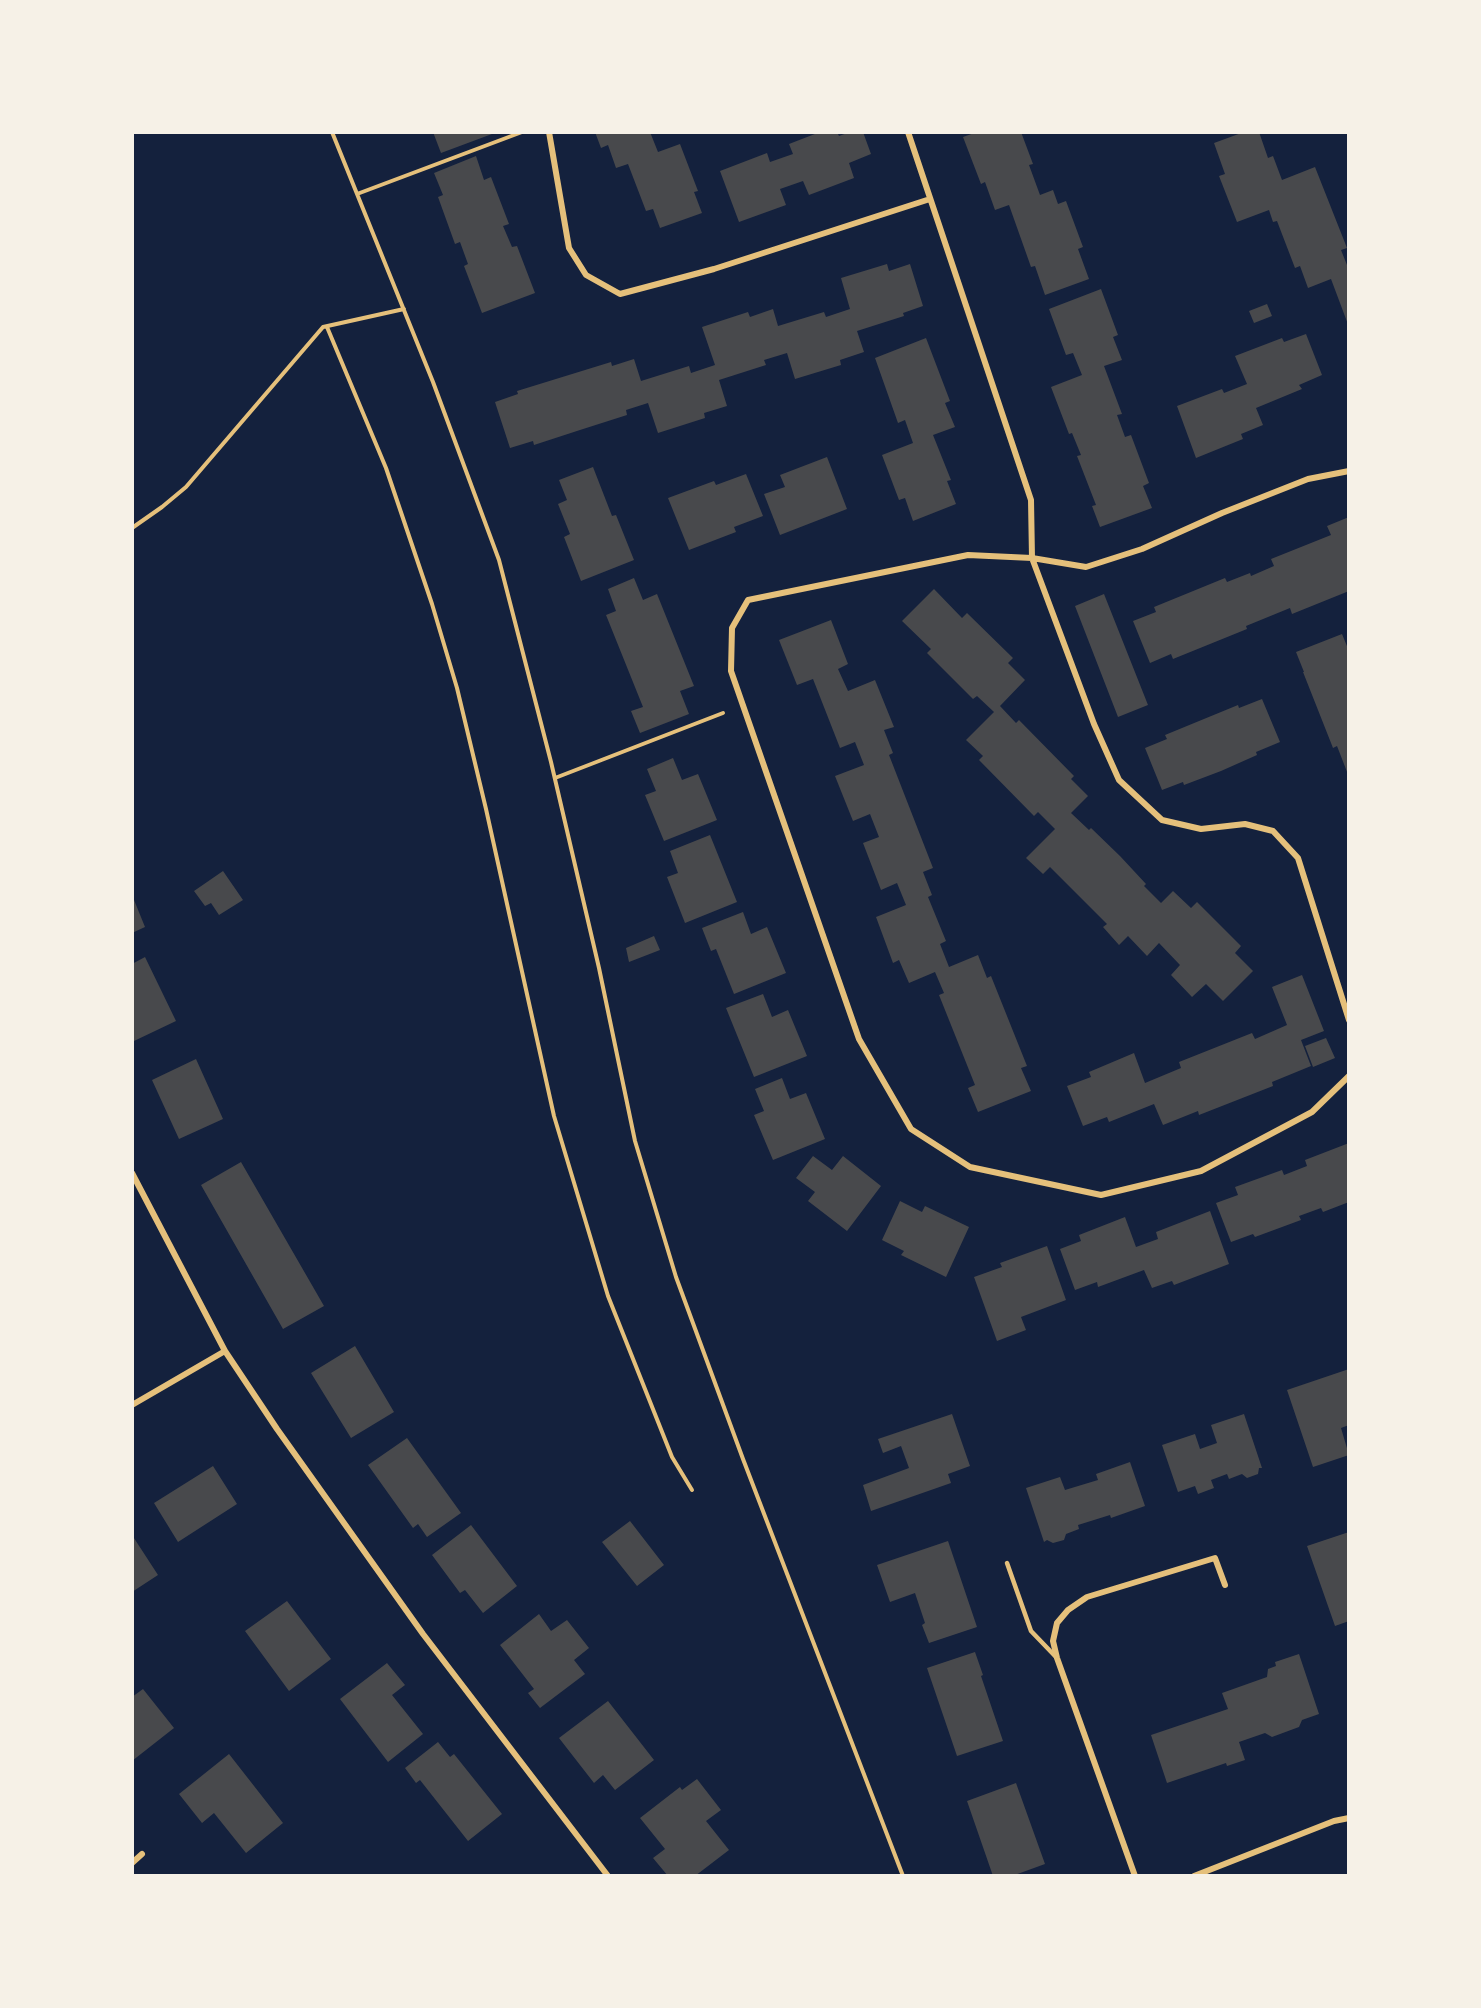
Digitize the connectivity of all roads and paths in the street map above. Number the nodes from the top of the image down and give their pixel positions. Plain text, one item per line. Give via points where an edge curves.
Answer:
1 (332, 132) edge
2 (522, 132) edge
3 (549, 132) edge
4 (908, 132) edge
5 (357, 194) junction
6 (930, 199) junction
7 (404, 309) junction
8 (327, 327) junction
9 (1349, 471) edge
10 (132, 528) edge
11 (1032, 558) junction
12 (744, 706) junction
13 (555, 778) junction
14 (1349, 1020) edge
15 (1349, 1076) edge
16 (132, 1173) edge
17 (225, 1351) junction
18 (132, 1406) edge
19 (692, 1490) dead end
20 (1007, 1563) dead end
21 (1225, 1585) dead end
22 (1057, 1658) junction
23 (1349, 1818) edge
24 (142, 1854) dead end
25 (132, 1863) edge
26 (608, 1876) edge
27 (903, 1876) edge
28 (1136, 1876) edge
29 (1194, 1876) edge

1 - 5 path
2 - 5 path
3 - 6 street via 568,248 586,275 620,294 714,269
4 - 6 street
5 - 7 path
6 - 11 street via 1031,500
7 - 8 path
7 - 13 path via 499,560
8 - 10 path via 323,327 186,487
8 - 19 path via 386,468 457,688 554,1116 608,1296 672,1457
9 - 11 street via 1308,479 1142,549 1086,567
11 - 12 street via 968,555 748,600 732,628 731,670
11 - 14 street via 1119,780 1162,820 1201,829 1245,824 1273,831 1298,858
12 - 13 path
12 - 15 street via 859,1039 911,1129 970,1167 1101,1195 1201,1171 1312,1112
13 - 27 path via 635,1141 676,1277
16 - 17 street
17 - 18 street
17 - 26 street via 423,1634
20 - 22 lane via 1031,1631
21 - 22 street via 1215,1558 1087,1597 1057,1623 1053,1641
22 - 28 street
23 - 29 street
24 - 25 street

